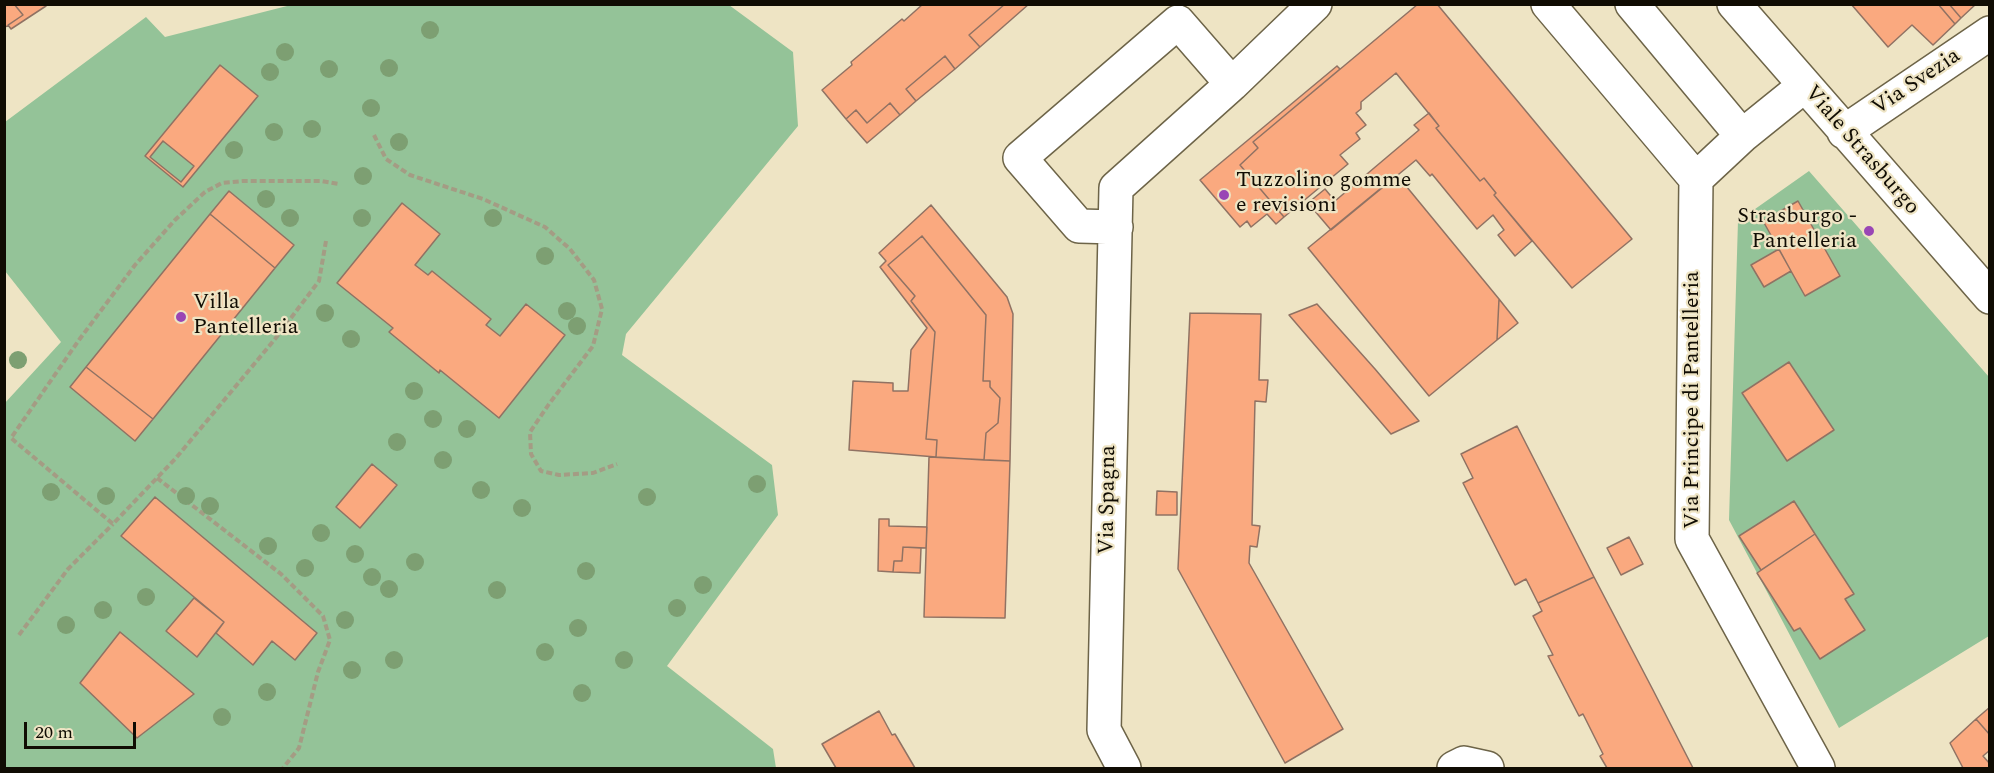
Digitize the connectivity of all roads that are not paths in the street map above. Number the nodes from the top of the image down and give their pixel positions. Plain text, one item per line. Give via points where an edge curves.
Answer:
1 (1315, 4) edge
2 (1548, 4) edge
3 (1632, 4) edge
4 (1734, 4) edge
5 (1989, 33) edge
6 (1232, 84) junction
7 (1804, 86) junction
8 (1845, 132) junction
9 (1742, 136) junction
10 (1696, 179) junction
11 (1116, 227) junction
12 (1989, 297) edge
13 (1124, 768) edge
14 (1454, 768) edge
15 (1487, 768) edge
16 (1818, 768) edge

1 - 6 street, Via Spagna
2 - 10 street
3 - 9 street
4 - 7 street, Viale Strasburgo
5 - 8 street, Via Svezia
6 - 11 street, Via Spagna via 1116,188
6 - 11 street via 1178,22 1020,158 1079,226
7 - 8 street, Viale Strasburgo
7 - 9 street
8 - 12 street, Viale Strasburgo
9 - 10 street
10 - 16 street, Via Principe di Pantelleria via 1692,539
11 - 13 street, Via Spagna via 1104,730
14 - 15 street via 1464,763

